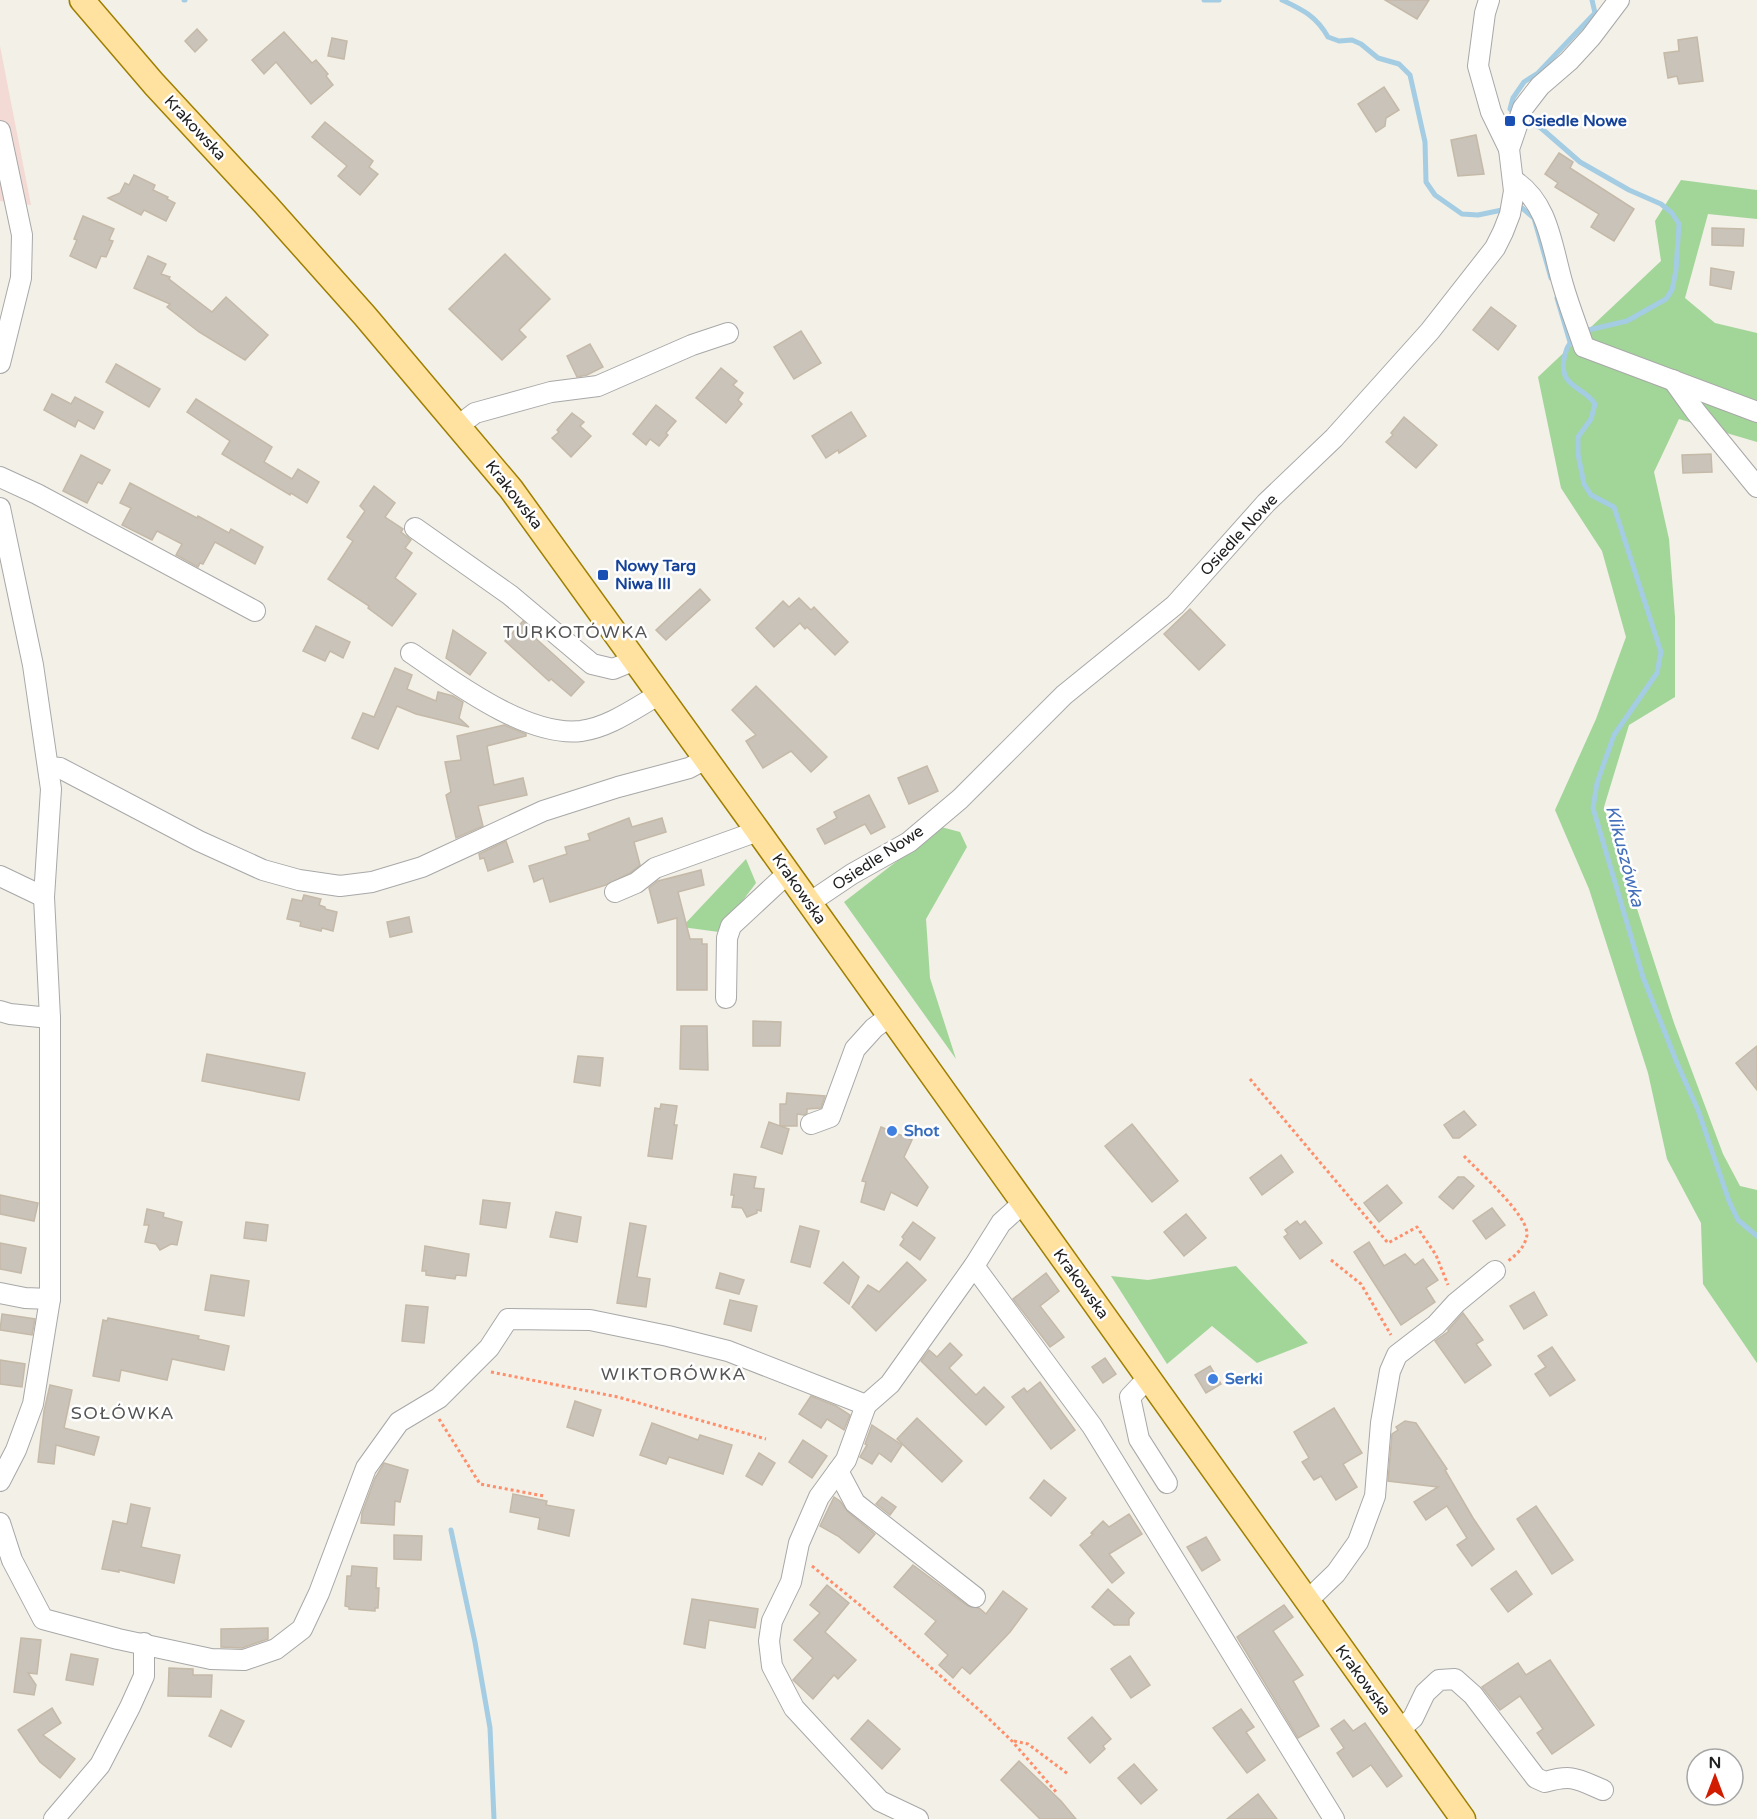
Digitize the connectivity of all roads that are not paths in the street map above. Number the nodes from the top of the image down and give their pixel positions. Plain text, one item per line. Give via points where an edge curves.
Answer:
1 (82, 0) edge
2 (1489, 0) edge
3 (1619, 0) edge
4 (0, 131) edge
5 (1509, 148) junction
6 (5, 178) edge
7 (1513, 180) junction
8 (728, 333) dead end
9 (0, 363) edge
10 (1673, 380) junction
11 (1757, 412) edge
12 (458, 426) junction
13 (0, 477) edge
14 (1757, 487) edge
15 (0, 508) edge
16 (415, 528) dead end
17 (255, 611) dead end
18 (411, 653) dead end
19 (635, 660) junction
20 (660, 694) junction
21 (706, 759) junction
22 (50, 767) junction
23 (758, 831) junction
24 (788, 873) junction
25 (0, 876) edge
26 (615, 892) dead end
27 (44, 897) junction
28 (809, 903) junction
29 (726, 998) dead end
30 (0, 1011) edge
31 (890, 1016) junction
32 (50, 1018) junction
33 (811, 1124) dead end
34 (1023, 1203) junction
35 (974, 1266) junction
36 (1495, 1271) road end
37 (0, 1293) edge
38 (50, 1299) junction
39 (1148, 1378) junction
40 (866, 1405) junction
41 (838, 1471) junction
42 (0, 1481) edge
43 (1167, 1483) dead end
44 (0, 1522) edge
45 (975, 1597) dead end
46 (1307, 1601) junction
47 (144, 1643) junction
48 (1400, 1730) junction
49 (1602, 1790) dead end
50 (55, 1818) edge
51 (918, 1819) edge
52 (1334, 1819) edge
53 (1462, 1819) edge

1 - 12 main road, Krakowska
2 - 5 street via 1479,66 1491,112
3 - 5 street, Osiedle Nowe via 1591,37 1523,108
4 - 6 street
5 - 7 street, Osiedle Nowe
6 - 9 street via 22,236 21,278
7 - 10 street via 1527,188 1544,215 1584,346
7 - 28 street, Osiedle Nowe via 1511,208 1495,248 1430,332 1175,605 1064,695 960,799 909,842
8 - 12 street via 598,386 551,392 475,413
10 - 11 street
10 - 14 street
12 - 19 main road, Krakowska via 511,489
13 - 17 street
15 - 22 street
16 - 19 street via 510,595 592,664 613,669
18 - 20 street via 475,696 551,729 581,731 597,727
19 - 20 main road, Krakowska
20 - 21 main road, Krakowska
21 - 22 street via 689,768 543,811 422,867 372,882 340,886 263,870 60,768
21 - 23 main road, Krakowska
22 - 27 street
23 - 24 main road, Krakowska
23 - 26 street via 654,868 636,883
24 - 28 main road, Krakowska
24 - 29 street via 732,926
25 - 27 street
27 - 32 street
28 - 31 main road, Krakowska
30 - 32 street
31 - 33 street via 855,1048 830,1117
31 - 34 main road, Krakowska
32 - 38 street
34 - 35 street via 1001,1223
34 - 39 main road, Krakowska
35 - 40 street via 890,1384
35 - 52 street via 1092,1426
36 - 46 street via 1397,1355 1390,1371 1381,1423 1375,1496 1358,1542 1336,1573
37 - 38 street
38 - 42 street via 33,1404
39 - 43 street via 1130,1397 1139,1439
39 - 46 main road, Krakowska
40 - 41 street via 846,1460
40 - 47 street via 728,1351 590,1320 508,1319 489,1348 439,1398 399,1422 366,1468 302,1629 276,1649 244,1660 211,1659
41 - 45 street via 855,1503
41 - 51 street via 819,1497 799,1543 791,1582 772,1621 772,1666 794,1708 880,1801
44 - 47 street via 12,1560 43,1619
46 - 48 main road, Krakowska
47 - 50 street via 144,1676 130,1707 100,1765
48 - 49 street via 1413,1718 1425,1693 1439,1680 1455,1679 1473,1695 1536,1778 1545,1782 1572,1777
48 - 53 main road, Krakowska

